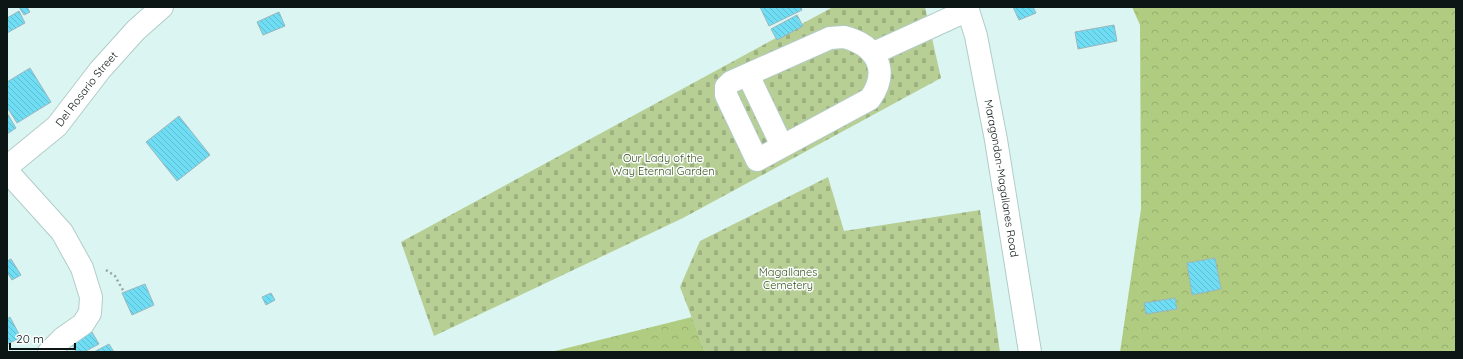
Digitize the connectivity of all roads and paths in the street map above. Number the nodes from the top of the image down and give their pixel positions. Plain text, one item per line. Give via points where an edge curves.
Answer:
1 (162, 7) edge
2 (967, 8) edge
3 (874, 53) junction
4 (748, 75) junction
5 (782, 146) junction
6 (7, 167) edge
7 (7, 172) edge
8 (49, 352) edge
9 (1030, 352) edge

1 - 6 street, Del Rosario Street via 136,30 100,70 57,126
2 - 3 street
2 - 9 street, Maragondon-Magallanes Road via 976,36 996,140
3 - 4 street via 855,40 844,37 830,38
3 - 5 street via 879,77 870,99
4 - 5 street
4 - 5 street via 731,82 725,91 755,158 759,159
7 - 8 street via 62,232 82,268 90,297 90,313 83,324

